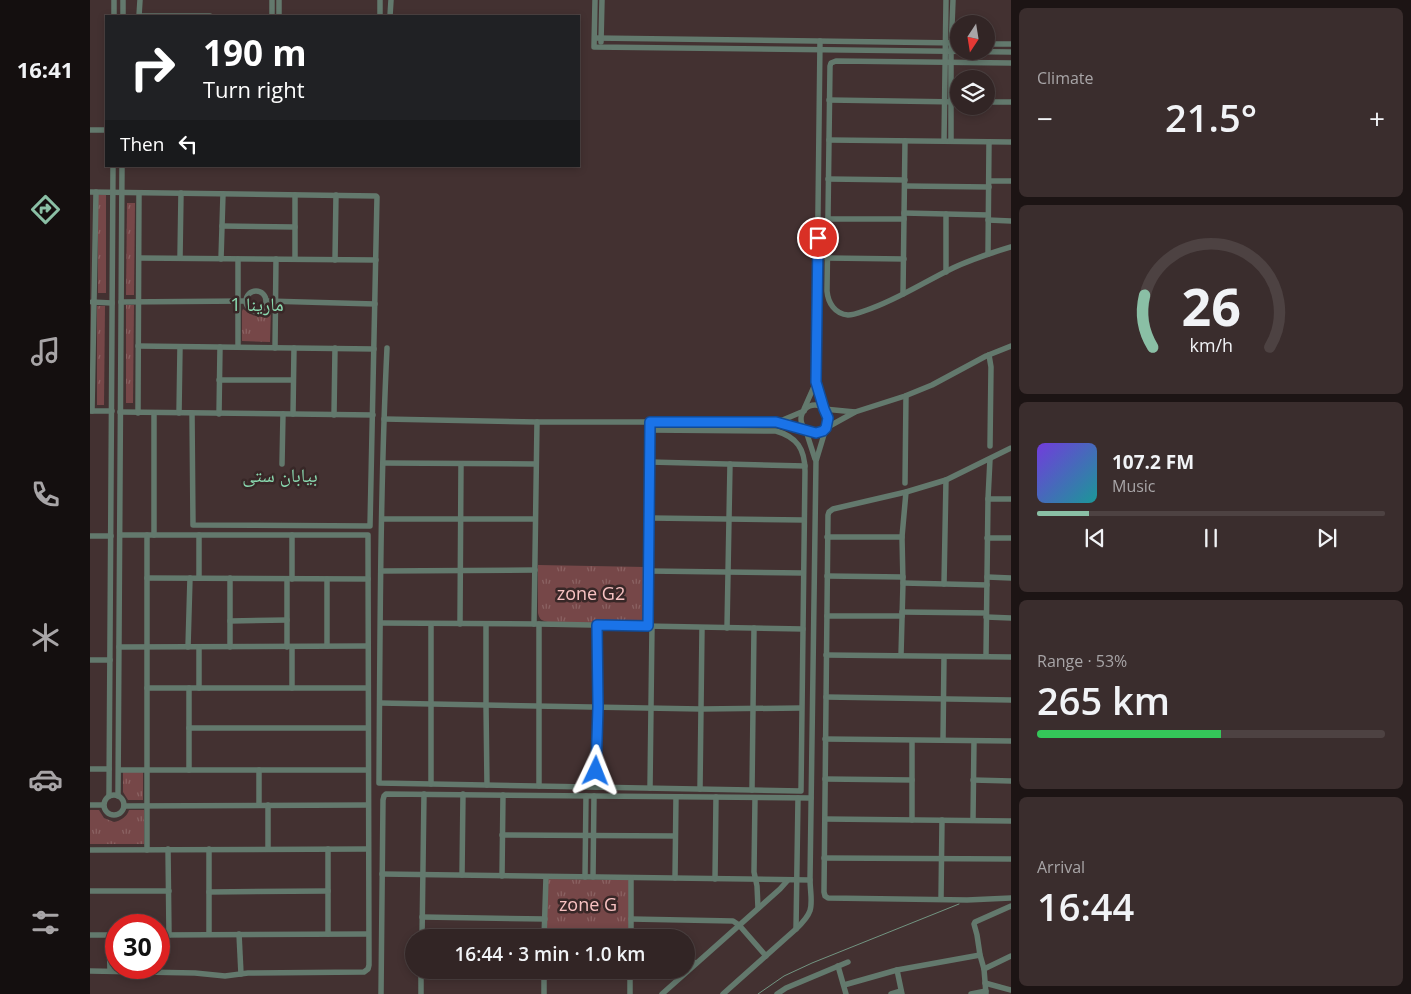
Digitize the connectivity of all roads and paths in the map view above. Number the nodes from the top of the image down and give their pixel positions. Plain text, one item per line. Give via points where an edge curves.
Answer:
1 (114, 0) edge
2 (123, 0) edge
3 (140, 0) edge
4 (272, 0) edge
5 (279, 0) edge
6 (380, 0) edge
7 (391, 0) edge
8 (595, 0) edge
9 (602, 0) edge
10 (946, 0) edge
11 (954, 0) edge
12 (114, 15) edge
13 (123, 15) edge
14 (139, 15) edge
15 (272, 15) edge
16 (279, 15) edge
17 (380, 15) edge
18 (390, 15) edge
19 (598, 38) junction
20 (820, 42) junction
21 (948, 43) junction
22 (995, 44) edge
23 (1011, 44) edge
24 (820, 50) junction
25 (948, 51) junction
26 (1011, 52) edge
27 (948, 62) junction
28 (1011, 63) edge
29 (950, 89) edge
30 (829, 100) junction
31 (944, 102) junction
32 (950, 102) edge
33 (995, 102) edge
34 (1011, 102) edge
35 (951, 115) edge
36 (90, 130) edge
37 (105, 130) edge
38 (829, 140) junction
39 (905, 140) junction
40 (944, 141) junction
41 (951, 141) junction
42 (989, 142) junction
43 (1011, 142) edge
44 (113, 167) edge
45 (122, 167) edge
46 (828, 179) junction
47 (1011, 181) edge
48 (905, 183) junction
49 (989, 184) junction
50 (93, 192) edge
51 (113, 192) junction
52 (121, 192) junction
53 (139, 193) junction
54 (182, 193) junction
55 (223, 194) junction
56 (295, 194) junction
57 (336, 195) junction
58 (946, 214) junction
59 (904, 216) junction
60 (988, 217) junction
61 (828, 219) junction
62 (1011, 221) edge
63 (222, 226) junction
64 (295, 227) junction
65 (1011, 246) edge
66 (988, 254) junction
67 (92, 257) edge
68 (139, 258) junction
69 (180, 258) junction
70 (221, 258) junction
71 (828, 258) junction
72 (238, 259) junction
73 (276, 259) junction
74 (295, 259) junction
75 (904, 259) junction
76 (335, 260) junction
77 (376, 260) junction
78 (946, 272) junction
79 (904, 294) junction
80 (238, 301) junction
81 (246, 301) junction
82 (267, 301) junction
83 (92, 302) edge
84 (112, 302) junction
85 (121, 302) junction
86 (139, 302) junction
87 (276, 302) junction
88 (375, 304) junction
89 (112, 344) junction
90 (121, 344) junction
91 (92, 346) edge
92 (138, 346) junction
93 (1011, 346) edge
94 (180, 347) junction
95 (220, 347) junction
96 (238, 347) junction
97 (275, 348) junction
98 (294, 348) junction
99 (335, 348) junction
100 (387, 348) dead end
101 (374, 349) junction
102 (989, 355) junction
103 (219, 380) junction
104 (293, 380) junction
105 (816, 382) junction
106 (906, 396) junction
107 (824, 409) junction
108 (91, 411) edge
109 (112, 411) junction
110 (804, 411) junction
111 (120, 412) junction
112 (138, 412) junction
113 (854, 412) junction
114 (154, 413) junction
115 (179, 413) junction
116 (192, 413) junction
117 (219, 414) junction
118 (283, 414) junction
119 (293, 414) junction
120 (334, 415) junction
121 (373, 416) junction
122 (384, 419) junction
123 (537, 422) junction
124 (650, 422) junction
125 (776, 422) junction
126 (826, 428) junction
127 (650, 430) junction
128 (806, 430) junction
129 (990, 446) dead end
130 (1011, 448) edge
131 (990, 459) junction
132 (816, 461) junction
133 (650, 462) junction
134 (282, 464) dead end
135 (383, 464) junction
136 (460, 464) junction
137 (536, 464) junction
138 (730, 464) junction
139 (805, 466) junction
140 (946, 480) junction
141 (905, 483) dead end
142 (906, 492) junction
143 (988, 499) junction
144 (1011, 499) edge
145 (650, 518) junction
146 (382, 519) junction
147 (460, 519) junction
148 (535, 519) junction
149 (729, 519) junction
150 (804, 520) junction
151 (120, 535) junction
152 (150, 535) junction
153 (199, 535) junction
154 (292, 535) junction
155 (90, 536) edge
156 (111, 536) junction
157 (827, 537) junction
158 (902, 537) junction
159 (987, 538) junction
160 (1011, 538) edge
161 (381, 570) junction
162 (535, 570) junction
163 (460, 571) junction
164 (649, 571) junction
165 (728, 571) junction
166 (803, 573) junction
167 (827, 576) junction
168 (987, 577) junction
169 (147, 578) junction
170 (190, 578) junction
171 (199, 578) junction
172 (230, 578) junction
173 (1011, 578) edge
174 (289, 579) junction
175 (327, 579) junction
176 (368, 579) junction
177 (903, 580) junction
178 (944, 584) junction
179 (987, 585) junction
180 (110, 591) junction
181 (119, 591) junction
182 (902, 614) junction
183 (986, 615) junction
184 (827, 616) junction
185 (1011, 618) edge
186 (230, 620) junction
187 (286, 620) junction
188 (380, 623) junction
189 (431, 624) junction
190 (460, 624) junction
191 (486, 624) junction
192 (537, 624) junction
193 (597, 625) junction
194 (650, 626) junction
195 (702, 628) junction
196 (727, 628) junction
197 (754, 628) junction
198 (803, 628) junction
199 (289, 646) junction
200 (327, 646) junction
201 (368, 646) junction
202 (119, 647) junction
203 (147, 647) junction
204 (188, 647) junction
205 (199, 647) junction
206 (230, 647) junction
207 (826, 655) junction
208 (901, 656) junction
209 (986, 656) junction
210 (944, 657) junction
211 (1011, 657) edge
212 (90, 660) edge
213 (110, 660) junction
214 (147, 688) junction
215 (189, 688) junction
216 (199, 688) junction
217 (292, 688) junction
218 (368, 688) junction
219 (826, 697) junction
220 (943, 699) junction
221 (1011, 700) edge
222 (380, 703) junction
223 (432, 705) junction
224 (486, 705) junction
225 (539, 706) junction
226 (598, 707) junction
227 (652, 708) junction
228 (702, 708) junction
229 (802, 708) junction
230 (753, 709) junction
231 (189, 728) junction
232 (368, 728) junction
233 (825, 740) junction
234 (943, 740) junction
235 (912, 741) junction
236 (974, 741) junction
237 (1011, 741) edge
238 (90, 769) edge
239 (110, 769) junction
240 (118, 770) junction
241 (147, 770) junction
242 (190, 770) junction
243 (259, 770) junction
244 (368, 770) junction
245 (826, 779) junction
246 (912, 780) junction
247 (973, 780) junction
248 (1011, 781) edge
249 (431, 784) junction
250 (487, 785) junction
251 (539, 786) junction
252 (596, 787) junction
253 (650, 788) junction
254 (700, 789) junction
255 (752, 790) junction
256 (424, 794) junction
257 (463, 794) junction
258 (503, 795) junction
259 (109, 796) junction
260 (118, 796) junction
261 (586, 796) junction
262 (594, 796) junction
263 (676, 797) junction
264 (716, 797) junction
265 (755, 798) junction
266 (798, 798) junction
267 (811, 798) junction
268 (90, 805) edge
269 (104, 805) junction
270 (260, 805) junction
271 (268, 805) junction
272 (368, 805) junction
273 (124, 806) junction
274 (147, 806) junction
275 (825, 819) junction
276 (912, 820) junction
277 (942, 820) junction
278 (973, 820) junction
279 (1011, 821) edge
280 (502, 835) junction
281 (585, 835) junction
282 (593, 835) junction
283 (676, 836) junction
284 (268, 849) junction
285 (328, 849) junction
286 (368, 849) junction
287 (90, 850) edge
288 (147, 850) junction
289 (168, 850) junction
290 (209, 850) junction
291 (824, 858) junction
292 (942, 858) junction
293 (1011, 859) edge
294 (382, 874) junction
295 (422, 875) junction
296 (462, 876) junction
297 (502, 876) junction
298 (546, 876) junction
299 (584, 877) junction
300 (593, 877) junction
301 (631, 878) junction
302 (675, 878) junction
303 (715, 879) junction
304 (756, 879) junction
305 (788, 880) junction
306 (797, 880) junction
307 (810, 880) junction
308 (90, 891) edge
309 (169, 891) junction
310 (209, 892) junction
311 (328, 892) junction
312 (1011, 898) edge
313 (941, 899) junction
314 (1011, 906) edge
315 (758, 908) junction
316 (169, 914) edge
317 (422, 917) junction
318 (545, 919) junction
319 (631, 919) junction
320 (739, 925) junction
321 (422, 929) edge
322 (544, 929) edge
323 (631, 929) edge
324 (796, 929) junction
325 (209, 934) junction
326 (239, 934) junction
327 (328, 934) junction
328 (368, 934) junction
329 (90, 935) edge
330 (105, 935) edge
331 (170, 935) edge
332 (980, 955) junction
333 (766, 956) junction
334 (1011, 956) edge
335 (848, 962) dead end
336 (696, 963) joint
337 (838, 966) junction
338 (984, 969) junction
339 (897, 970) junction
340 (90, 971) edge
341 (105, 971) edge
342 (170, 972) edge
343 (241, 974) junction
344 (421, 979) edge
345 (544, 979) edge
346 (630, 979) edge
347 (985, 983) junction
348 (844, 985) junction
349 (1011, 990) edge
350 (901, 992) edge
351 (986, 993) edge
352 (381, 994) edge
353 (421, 994) edge
354 (544, 994) edge
355 (630, 994) edge
356 (662, 994) edge
357 (723, 994) edge
358 (777, 994) edge
359 (846, 994) edge
360 (891, 994) edge
361 (971, 994) edge

1 - 12 street
2 - 13 street
3 - 14 street
4 - 15 street
5 - 16 street
6 - 17 street
7 - 18 street
8 - 19 street
9 - 19 street
10 - 21 street
11 - 21 street
19 - 20 street
19 - 24 street via 601,46
20 - 21 street
20 - 24 street
21 - 25 street
22 - 23 street
24 - 25 street
24 - 105 street
25 - 26 street
25 - 27 street
27 - 28 street
27 - 29 street
27 - 30 street via 833,61
27 - 31 street
30 - 31 street
30 - 38 street
31 - 32 street
31 - 40 street
33 - 34 street
35 - 41 street
36 - 37 street
38 - 39 street
38 - 46 street
39 - 40 street
39 - 48 street
40 - 41 street
41 - 42 street
42 - 43 street
42 - 49 street
44 - 51 street
45 - 52 street
46 - 48 street
46 - 61 street
47 - 49 street
48 - 49 street
48 - 59 street
49 - 60 street
50 - 51 street
50 - 67 street
51 - 52 street
51 - 84 street
52 - 53 street
52 - 85 street
53 - 54 street
53 - 68 street
54 - 55 street
54 - 69 street
55 - 56 street
55 - 63 street
56 - 57 street
56 - 64 street
57 - 76 street
57 - 77 street via 377,197
58 - 59 street
58 - 60 street
58 - 78 street
59 - 61 street
59 - 75 street
60 - 62 street
60 - 66 street
61 - 71 street
63 - 64 street
63 - 70 street
64 - 74 street
65 - 66 street
66 - 78 street
67 - 83 street
68 - 69 street
68 - 86 street
69 - 70 street
70 - 72 street
71 - 75 street
71 - 79 street via 827,296 840,313 861,312
72 - 73 street
72 - 80 street
73 - 74 street
73 - 87 street
74 - 76 street
75 - 79 street
76 - 77 street
77 - 88 street
78 - 79 street
80 - 81 street
80 - 86 street
80 - 96 street
81 - 82 street via 248,295 256,291 263,293
81 - 82 street via 248,308 257,312
82 - 87 street
83 - 84 street
83 - 91 street
84 - 89 street
85 - 86 street
85 - 90 street
86 - 92 street
87 - 88 street
87 - 97 street
88 - 101 street
89 - 90 street
89 - 109 street
90 - 111 street
91 - 108 street
92 - 94 street
92 - 112 street
93 - 102 street
94 - 95 street
94 - 115 street
95 - 96 street
95 - 103 street
96 - 97 street
97 - 98 street
98 - 99 street
98 - 104 street
99 - 101 street
99 - 120 street
100 - 122 street
101 - 121 street
102 - 106 street
102 - 129 street
103 - 104 street
103 - 117 street
104 - 119 street
105 - 107 street
105 - 110 street
106 - 113 street
106 - 141 street
107 - 110 street via 813,406
107 - 113 street
107 - 126 street via 828,418
108 - 109 street
109 - 156 street
110 - 125 street
110 - 128 street via 801,420
111 - 112 street
111 - 151 street
112 - 114 street
113 - 126 street
114 - 115 street
114 - 152 street
115 - 116 street
116 - 117 street
116 - 121 street via 193,525 370,526
117 - 118 street
118 - 119 street
118 - 134 street
119 - 120 street
120 - 121 street
122 - 123 street
122 - 135 street
123 - 124 street
123 - 137 street
124 - 125 street
124 - 127 street
125 - 128 street
126 - 128 street via 816,433
126 - 132 street
127 - 133 street
127 - 139 street via 776,431 792,437 799,445
128 - 132 street
130 - 131 street
131 - 140 street
131 - 143 street
132 - 267 street
133 - 138 street
133 - 145 street
135 - 136 street
135 - 146 street
136 - 137 street
136 - 147 street
137 - 148 street
138 - 139 street
138 - 149 street
139 - 150 street
140 - 142 street
140 - 178 street
142 - 157 street via 833,509 828,515
142 - 158 street
143 - 144 street
143 - 159 street
145 - 149 street
145 - 164 street
146 - 147 street
146 - 161 street
147 - 148 street
147 - 163 street
148 - 162 street
149 - 150 street
149 - 165 street
150 - 166 street
151 - 152 street
151 - 181 street
152 - 153 street
152 - 169 street
153 - 154 street
153 - 171 street
154 - 174 street
154 - 176 street via 368,535
155 - 156 street
156 - 180 street
157 - 158 street
157 - 167 street
158 - 177 street
159 - 160 street
159 - 168 street
161 - 163 street
161 - 188 street
162 - 163 street
162 - 192 street
163 - 190 street
164 - 165 street
164 - 194 street
165 - 166 street
165 - 196 street
166 - 198 street
167 - 177 street
167 - 184 street
168 - 173 street
168 - 179 street
169 - 170 street
169 - 203 street
170 - 171 street
170 - 204 street
171 - 172 street
172 - 174 street
172 - 186 street
174 - 175 street
174 - 187 street
175 - 176 street
175 - 200 street
176 - 201 street
177 - 178 street
177 - 182 street
178 - 179 street
179 - 183 street
180 - 181 street
180 - 213 street
181 - 202 street
182 - 183 street
182 - 184 street
182 - 208 street
183 - 185 street
183 - 209 street
184 - 207 street
186 - 187 street
186 - 206 street
187 - 199 street
188 - 189 street
188 - 222 street
189 - 190 street
189 - 223 street
190 - 191 street
191 - 192 street
191 - 224 street
192 - 193 street
192 - 225 street
193 - 194 street
193 - 226 street
194 - 195 street
194 - 227 street
195 - 196 street
195 - 228 street
196 - 197 street
197 - 198 street
197 - 230 street
198 - 229 street
199 - 200 street
199 - 206 street
199 - 217 street
200 - 201 street
201 - 218 street
202 - 203 street
202 - 240 street
203 - 204 street
203 - 214 street
204 - 205 street
205 - 206 street
205 - 216 street
207 - 208 street
207 - 219 street
208 - 210 street
209 - 210 street
209 - 211 street
210 - 220 street
212 - 213 street
213 - 239 street
214 - 215 street
214 - 241 street
215 - 216 street
215 - 231 street
216 - 217 street
217 - 218 street
218 - 232 street
219 - 220 street
219 - 233 street
220 - 221 street
220 - 234 street
222 - 223 street
222 - 249 street via 379,783
223 - 224 street
223 - 249 street
224 - 225 street
224 - 250 street
225 - 226 street
225 - 251 street
226 - 227 street
226 - 252 street
227 - 228 street
227 - 253 street
228 - 230 street
228 - 254 street
229 - 230 street
229 - 255 street via 801,791
230 - 255 street
231 - 232 street
231 - 242 street
232 - 244 street
233 - 235 street
233 - 245 street
234 - 235 street
234 - 236 street
235 - 246 street
236 - 237 street
236 - 247 street
238 - 239 street
239 - 259 street
240 - 241 street
240 - 260 street
241 - 242 street
241 - 274 street
242 - 243 street
243 - 244 street
243 - 270 street
244 - 272 street
245 - 246 street
245 - 275 street
246 - 276 street
247 - 248 street
247 - 278 street
249 - 250 street
250 - 251 street
251 - 252 street
252 - 253 street
253 - 254 street
254 - 255 street
256 - 257 street
256 - 294 street via 391,793 384,796
256 - 295 street
257 - 258 street
257 - 296 street
258 - 261 street
258 - 280 street
259 - 260 street
259 - 269 street
260 - 273 street
261 - 262 street
261 - 281 street
262 - 263 street
262 - 282 street
263 - 264 street
263 - 283 street
264 - 265 street
264 - 303 street
265 - 266 street
265 - 304 street
266 - 267 street
266 - 306 street
267 - 307 street
268 - 269 street
269 - 273 street via 112,816 121,813
270 - 271 street
270 - 274 street
271 - 272 street
271 - 284 street
272 - 286 street
273 - 274 street
274 - 288 street
275 - 276 street
275 - 291 street
276 - 277 street
277 - 278 street
277 - 292 street
278 - 279 street
280 - 281 street
280 - 297 street
281 - 282 street
281 - 299 street
282 - 283 street
282 - 300 street
283 - 302 street
284 - 285 street
284 - 290 street
285 - 286 street
285 - 311 street
286 - 328 street
287 - 288 street
288 - 289 street
289 - 290 street
289 - 309 street
290 - 310 street
291 - 292 street
291 - 313 street via 824,896 828,898
292 - 293 street
292 - 313 street
294 - 295 street
294 - 352 street
295 - 296 street
295 - 317 street
296 - 297 street
297 - 298 street
298 - 299 street
298 - 318 street
299 - 300 street
300 - 301 street
301 - 302 street
301 - 319 street
302 - 303 street
303 - 304 street
304 - 305 street
304 - 315 street
305 - 306 street
305 - 315 street
306 - 307 street
306 - 324 street
307 - 324 street via 811,909
308 - 309 street
309 - 316 street
310 - 311 street
310 - 325 street
311 - 327 street
312 - 313 street
314 - 332 street via 974,923
315 - 320 street
317 - 318 street
317 - 321 street
318 - 322 street
319 - 320 street via 733,921
319 - 323 street
320 - 333 street
320 - 336 street
324 - 333 street
325 - 326 street
325 - 331 street
326 - 327 street
326 - 343 street
327 - 328 street
328 - 343 street via 368,969 364,972
329 - 330 street
332 - 338 street
332 - 339 street
333 - 357 street
334 - 338 street
335 - 337 street
336 - 356 street
337 - 348 street
337 - 358 street
338 - 347 street
339 - 348 street
339 - 350 street
340 - 341 street
342 - 343 street
344 - 353 street
345 - 354 street
346 - 355 street
347 - 349 street
347 - 351 street
348 - 359 street
350 - 360 street
351 - 361 street

